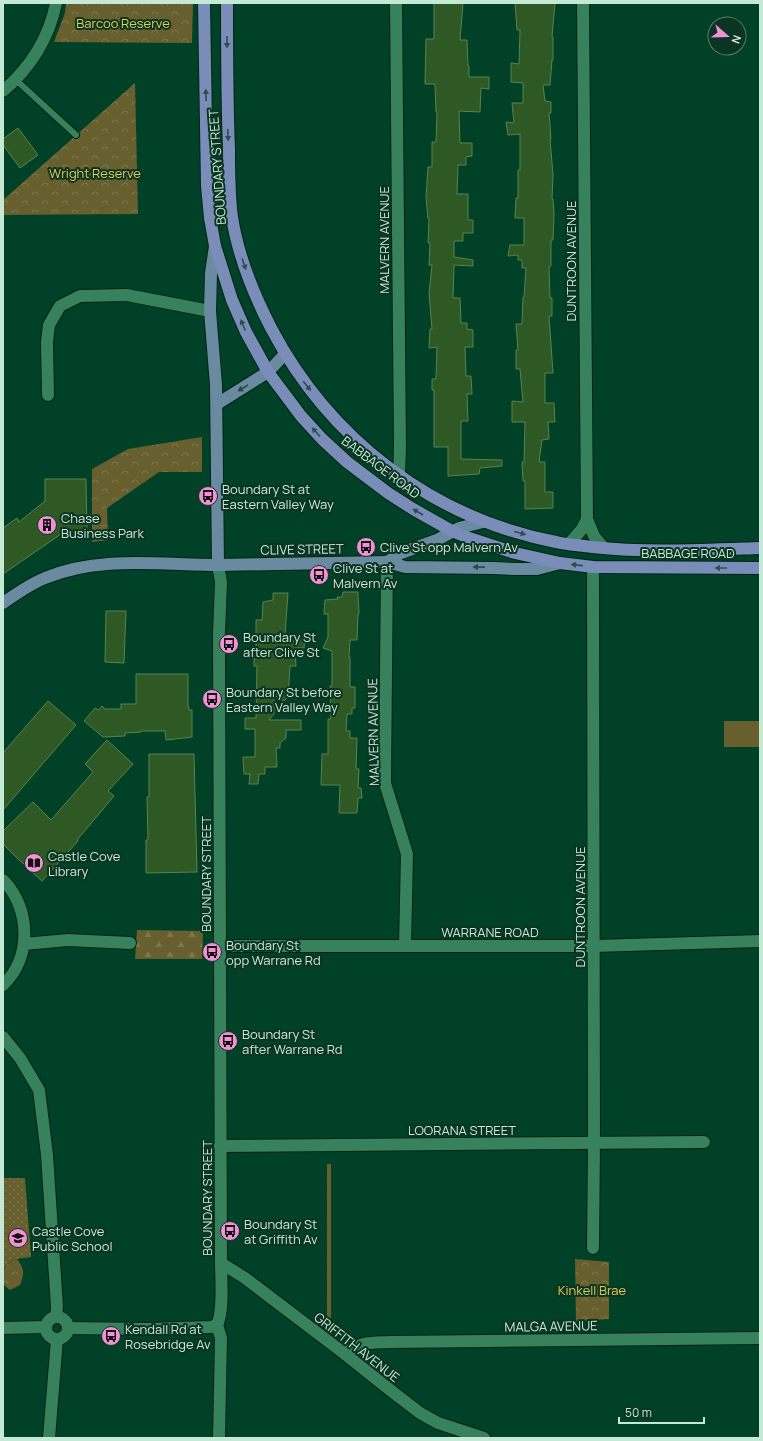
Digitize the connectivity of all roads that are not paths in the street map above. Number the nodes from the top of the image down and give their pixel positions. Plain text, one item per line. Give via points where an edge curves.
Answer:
1 (56, 3) edge
2 (204, 3) edge
3 (227, 3) edge
4 (396, 3) edge
5 (583, 3) edge
6 (16, 80) junction
7 (3, 91) edge
8 (76, 135) dead end
9 (215, 246) junction
10 (210, 311) junction
11 (285, 354) junction
12 (268, 372) junction
13 (48, 395) dead end
14 (217, 404) junction
15 (399, 476) junction
16 (587, 519) junction
17 (483, 522) junction
18 (452, 531) junction
19 (569, 544) junction
20 (604, 548) junction
21 (760, 548) edge
22 (387, 562) junction
23 (560, 563) junction
24 (218, 564) junction
25 (593, 567) junction
26 (760, 568) edge
27 (3, 603) edge
28 (3, 880) edge
29 (760, 941) edge
30 (130, 943) dead end
31 (24, 944) junction
32 (220, 946) junction
33 (405, 946) junction
34 (594, 946) junction
35 (3, 985) edge
36 (3, 1037) edge
37 (704, 1142) dead end
38 (594, 1143) junction
39 (220, 1146) junction
40 (593, 1248) dead end
41 (221, 1263) junction
42 (56, 1317) junction
43 (216, 1325) junction
44 (3, 1328) edge
45 (46, 1328) junction
46 (68, 1328) junction
47 (760, 1338) edge
48 (57, 1339) junction
49 (346, 1354) junction
50 (48, 1438) edge
51 (219, 1438) edge
52 (484, 1438) edge

1 - 6 street via 51,24 40,46
9 -> 2 highway, BOUNDARY STREET via 207,186
3 -> 11 highway, BOUNDARY STREET via 227,96 232,216 239,250 262,312
4 - 15 street, MALVERN AVENUE
5 - 16 street, DUNTROON AVENUE
6 - 7 street
6 - 8 lane
9 - 10 main road, BOUNDARY STREET
12 -> 9 highway, BABBAGE ROAD via 235,306
10 - 13 street via 127,295 80,296 60,306 49,325
10 - 14 main road, BOUNDARY STREET
11 - 12 main road
11 -> 15 highway, BABBAGE ROAD via 303,381 339,425
12 -> 14 main road
18 -> 12 highway, BABBAGE ROAD via 388,493 347,462 301,416
14 - 24 main road, BOUNDARY STREET
15 - 17 highway, BABBAGE ROAD
16 - 19 street
16 - 20 street, DUNTROON AVENUE via 594,536
17 - 18 main road, CLIVE STREET
17 -> 19 highway, BABBAGE ROAD
18 - 22 main road, CLIVE STREET via 437,540 401,553
18 - 23 highway, BABBAGE ROAD via 508,551
19 - 20 highway, BABBAGE ROAD
20 - 21 highway, BABBAGE ROAD
23 -> 22 main road, CLIVE STREET via 537,569 515,569 405,567
22 - 24 main road, CLIVE STREET
22 - 33 street, MALVERN AVENUE via 386,783 406,854
25 -> 23 highway, BABBAGE ROAD
24 - 27 main road, CLIVE STREET via 111,564 86,567 45,578
24 - 32 street, BOUNDARY STREET via 221,582
26 -> 25 highway, BABBAGE ROAD
25 - 34 street, DUNTROON AVENUE
28 - 31 street via 21,909
29 - 34 street, WARRANE ROAD
30 - 31 street via 68,940
31 - 35 street via 17,965
32 - 33 street, WARRANE ROAD
32 - 39 street, BOUNDARY STREET
33 - 34 street, WARRANE ROAD
34 - 38 street, DUNTROON AVENUE
36 - 42 street via 20,1058 39,1090 48,1155
37 - 38 street, LOORANA STREET
38 - 39 street, LOORANA STREET
38 - 40 street, DUNTROON AVENUE
39 - 41 street, BOUNDARY STREET
41 - 43 street, BOUNDARY STREET via 220,1311
41 - 49 street, GRIFFITH AVENUE
42 - 45 street via 50,1319
42 - 46 street via 66,1321
43 - 46 street via 155,1329
43 - 51 street, BOUNDARY STREET via 221,1338
44 - 45 street
45 - 48 street via 50,1337
46 - 48 street via 64,1337
47 - 49 street, MALGA AVENUE via 362,1343 351,1348
48 - 50 street
49 - 52 street, GRIFFITH AVENUE via 420,1413 438,1424

